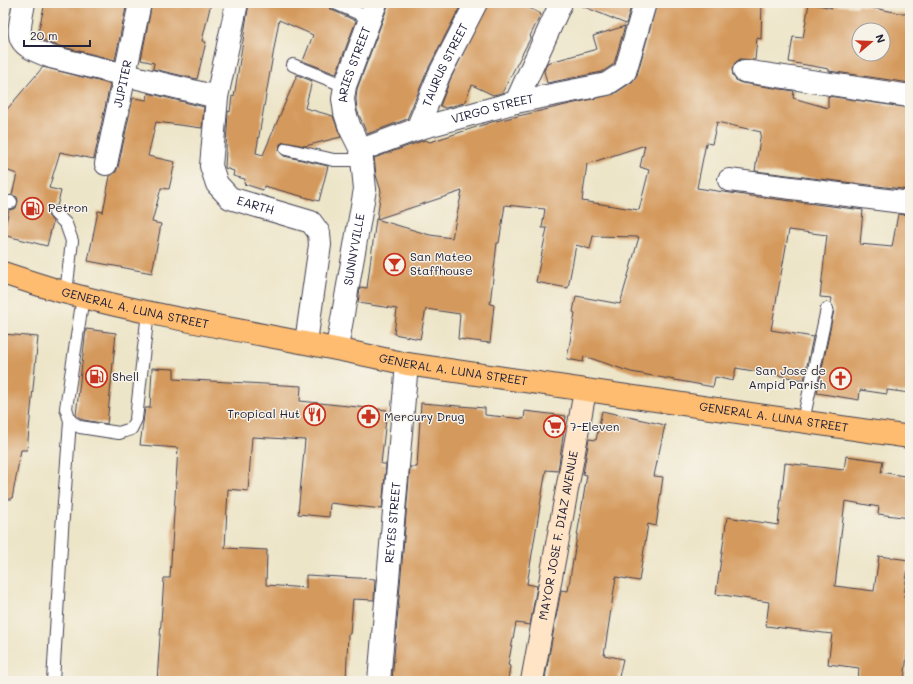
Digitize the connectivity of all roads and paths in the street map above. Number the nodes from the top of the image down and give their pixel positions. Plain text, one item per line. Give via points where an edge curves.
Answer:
1 (24, 3) edge
2 (140, 3) edge
3 (236, 3) edge
4 (335, 3) edge
5 (476, 3) edge
6 (561, 3) edge
7 (645, 3) edge
8 (372, 10) edge
9 (293, 65) dead end
10 (744, 71) dead end
11 (125, 74) junction
12 (345, 86) junction
13 (910, 96) edge
14 (217, 97) junction
15 (516, 102) junction
16 (417, 129) junction
17 (286, 149) dead end
18 (361, 155) junction
19 (106, 164) dead end
20 (729, 180) dead end
21 (910, 203) edge
22 (55, 213) dead end
23 (3, 273) edge
24 (74, 295) junction
25 (827, 309) dead end
26 (148, 312) junction
27 (306, 342) junction
28 (337, 348) junction
29 (407, 364) junction
30 (585, 390) junction
31 (70, 421) junction
32 (803, 421) junction
33 (910, 437) edge
34 (53, 681) edge
35 (379, 681) edge
36 (532, 681) edge

1 - 11 street via 19,32 22,42 30,49 51,57
2 - 11 street, JUPITER
3 - 14 street, EARTH
4 - 8 lane
5 - 16 street, TAURUS STREET via 439,75
6 - 15 street
7 - 15 street, VIRGO STREET via 625,72 606,84
8 - 12 street, ARIES STREET
9 - 12 lane
10 - 13 street
11 - 14 street
11 - 19 street, JUPITER
12 - 18 street, ARIES STREET via 345,113
14 - 27 street, EARTH via 211,166 217,184 230,198 311,222 318,233 320,245
15 - 16 street, VIRGO STREET
16 - 18 street, VIRGO STREET
17 - 18 lane via 334,160
18 - 28 street, SUNNYVILLE via 366,189
20 - 21 street
22 - 24 lane via 66,224 72,241
23 - 24 main road, GENERAL A. LUNA STREET
24 - 26 main road, GENERAL A. LUNA STREET
24 - 31 lane via 66,408
25 - 32 lane
26 - 27 main road, GENERAL A. LUNA STREET
26 - 31 lane via 136,419 131,429 119,433 80,428
27 - 28 main road, GENERAL A. LUNA STREET
28 - 29 main road, GENERAL A. LUNA STREET
29 - 30 main road, GENERAL A. LUNA STREET
29 - 35 street, REYES STREET
30 - 32 main road, GENERAL A. LUNA STREET
30 - 36 street, MAYOR JOSE F. DIAZ AVENUE
31 - 34 lane
32 - 33 main road, GENERAL A. LUNA STREET

